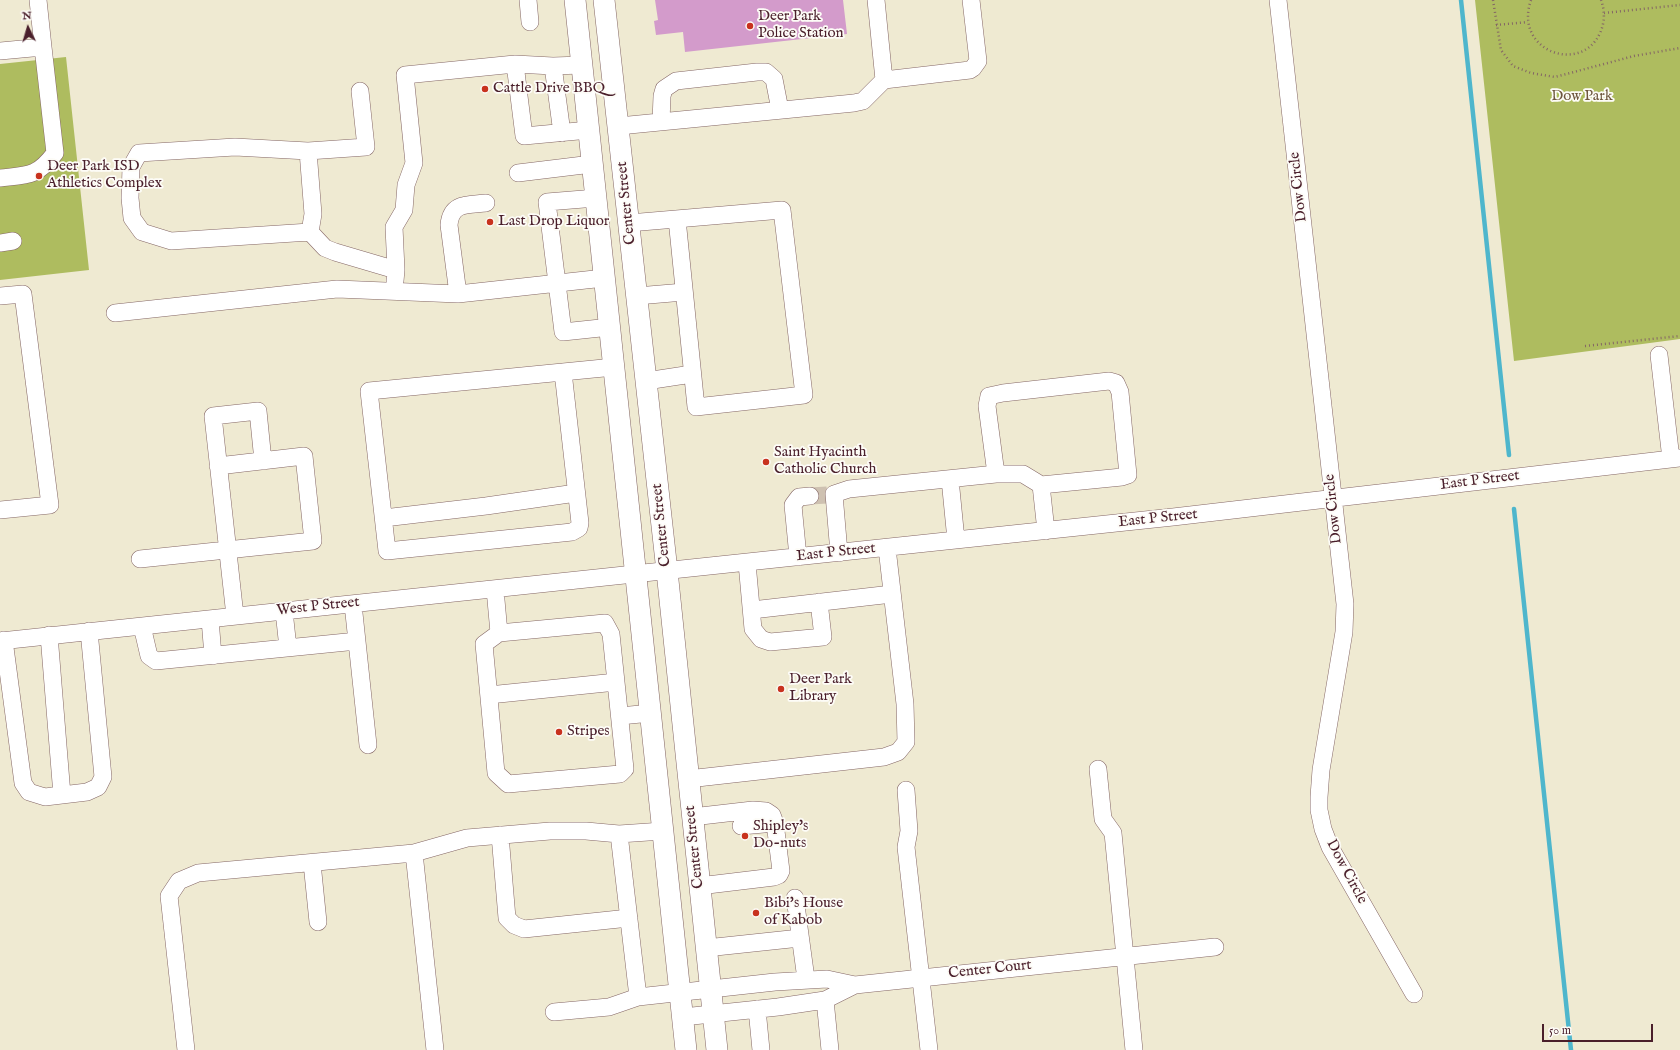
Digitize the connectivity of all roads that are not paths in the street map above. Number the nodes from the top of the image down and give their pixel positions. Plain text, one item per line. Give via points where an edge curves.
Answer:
1 (38, 0) edge
2 (528, 0) edge
3 (575, 0) edge
4 (604, 0) edge
5 (876, 0) edge
6 (971, 0) edge
7 (1278, 0) edge
8 (530, 22) dead end
9 (43, 46) junction
10 (0, 51) edge
11 (515, 64) junction
12 (553, 66) junction
13 (582, 67) junction
14 (612, 67) junction
15 (884, 80) junction
16 (360, 91) dead end
17 (780, 110) junction
18 (661, 122) junction
19 (619, 126) junction
20 (588, 130) junction
21 (562, 133) junction
22 (308, 151) junction
23 (592, 164) junction
24 (518, 173) dead end
25 (0, 178) edge
26 (596, 198) junction
27 (486, 203) dead end
28 (677, 219) junction
29 (629, 223) junction
30 (310, 232) junction
31 (396, 270) junction
32 (635, 274) junction
33 (604, 278) junction
34 (556, 283) junction
35 (393, 291) junction
36 (684, 292) junction
37 (458, 294) junction
38 (0, 296) edge
39 (637, 296) junction
40 (115, 313) dead end
41 (610, 327) junction
42 (1659, 355) dead end
43 (562, 372) junction
44 (615, 374) junction
45 (692, 374) junction
46 (646, 380) junction
47 (1676, 458) edge
48 (263, 461) junction
49 (218, 466) junction
50 (996, 474) junction
51 (950, 479) junction
52 (1041, 485) junction
53 (576, 493) junction
54 (810, 496) tunnel mouth
55 (1333, 498) junction
56 (0, 510) edge
57 (384, 518) junction
58 (1046, 531) junction
59 (956, 540) junction
60 (887, 548) junction
61 (228, 550) junction
62 (839, 553) junction
63 (798, 557) junction
64 (140, 559) dead end
65 (747, 562) junction
66 (667, 571) junction
67 (636, 574) junction
68 (495, 589) junction
69 (892, 594) junction
70 (819, 602) junction
71 (353, 604) junction
72 (752, 610) junction
73 (284, 611) junction
74 (235, 616) junction
75 (210, 619) junction
76 (142, 626) junction
77 (89, 631) junction
78 (499, 633) junction
79 (49, 635) junction
80 (2, 641) edge
81 (357, 641) junction
82 (288, 648) junction
83 (213, 656) junction
84 (616, 682) junction
85 (488, 695) junction
86 (650, 713) junction
87 (620, 716) junction
88 (368, 745) dead end
89 (1098, 769) dead end
90 (688, 779) junction
91 (906, 790) dead end
92 (62, 795) junction
93 (721, 814) junction
94 (692, 817) junction
95 (775, 823) junction
96 (663, 831) junction
97 (620, 834) junction
98 (500, 835) junction
99 (414, 853) junction
100 (312, 863) junction
101 (699, 886) junction
102 (795, 898) dead end
103 (629, 918) junction
104 (318, 922) dead end
105 (800, 938) junction
106 (1215, 947) dead end
107 (706, 948) junction
108 (1125, 955) junction
109 (921, 977) junction
110 (806, 979) junction
111 (775, 982) junction
112 (855, 985) junction
113 (710, 989) junction
114 (680, 992) junction
115 (1414, 994) dead end
116 (638, 997) junction
117 (825, 1000) junction
118 (778, 1007) junction
119 (757, 1009) junction
120 (554, 1012) dead end
121 (713, 1014) junction
122 (683, 1017) junction
123 (186, 1050) edge
124 (435, 1050) edge
125 (684, 1050) edge
126 (716, 1050) edge
127 (761, 1050) edge
128 (830, 1050) edge
129 (929, 1050) edge
130 (1134, 1050) edge

1 - 9 street
2 - 8 street
3 - 13 main road, Center Street
4 - 14 main road, Center Street
5 - 15 street
6 - 15 street via 978,56 973,68
7 - 55 street, Dow Circle
9 - 10 street
9 - 25 street via 55,153 45,167 28,175
11 - 12 street
11 - 21 street via 524,136
11 - 31 street via 405,75 414,162 406,185 404,210 394,227
12 - 13 street
12 - 21 street
13 - 14 main road
13 - 20 main road, Center Street
14 - 19 main road, Center Street
15 - 17 street via 863,101
16 - 22 street via 366,147
17 - 18 street
17 - 18 street via 774,79 766,72 757,72 676,81 664,89
18 - 19 street
19 - 20 main road
19 - 29 main road, Center Street
20 - 21 street
20 - 23 main road, Center Street
22 - 30 street via 312,214
22 - 30 street via 235,146 139,153 131,167 130,198 132,218 142,232 171,241
23 - 24 street
23 - 26 main road, Center Street
26 - 33 main road, Center Street
26 - 34 street via 547,202
27 - 37 street via 460,206 450,216
28 - 29 street
28 - 36 street
28 - 45 street via 782,210 804,396 696,407
29 - 32 main road, Center Street
30 - 31 street via 325,248
31 - 35 street
32 - 33 main road
32 - 39 main road, Center Street
33 - 34 street
33 - 41 main road, Center Street
34 - 37 street
34 - 41 street via 563,332
35 - 37 street
35 - 40 street via 337,288
36 - 39 street
36 - 45 street
38 - 56 street via 22,294 50,505
39 - 46 main road, Center Street
41 - 44 main road, Center Street
42 - 47 street
43 - 44 street
43 - 53 street
43 - 57 street via 369,392
44 - 46 main road
44 - 67 main road, Center Street
45 - 46 street
46 - 66 main road, Center Street
47 - 55 street, East P Street
48 - 49 street
48 - 49 street via 258,411 213,416
48 - 61 street via 304,456 313,540
49 - 61 street
50 - 51 street
50 - 52 street via 1022,474
50 - 52 street via 987,406 989,396 1109,381 1116,383 1120,392 1128,475
51 - 59 street
51 - 62 street via 849,489 831,494
52 - 58 street
53 - 57 street
53 - 57 street via 580,523 579,528 572,532 387,551
54 - 63 street via 799,498 793,505
55 - 58 street, East P Street
55 - 115 street, Dow Circle via 1345,604 1344,632 1321,770 1319,810 1330,847
58 - 59 street, East P Street
59 - 60 street, East P Street
60 - 62 street, East P Street
60 - 69 street
61 - 64 street
61 - 74 street
62 - 63 street, East P Street
63 - 65 street, East P Street
65 - 66 street, East P Street
65 - 72 street
66 - 67 street, East P Street
66 - 90 main road, Center Street
67 - 68 street, West P Street
67 - 86 main road, Center Street
68 - 71 street, West P Street
68 - 78 street
69 - 70 street
69 - 90 street via 905,704 906,742 898,752 884,757
70 - 72 street
70 - 72 street via 822,637 770,642 762,639 753,629
71 - 73 street, West P Street
71 - 81 street
73 - 74 street, West P Street
73 - 82 street
74 - 75 street, West P Street
75 - 76 street, West P Street
75 - 83 street
76 - 77 street, West P Street
76 - 83 street via 149,656 156,661
77 - 79 street, West P Street
77 - 92 street via 103,777 98,786 87,792
78 - 84 street via 605,623 611,634
78 - 85 street via 484,644
79 - 80 street, West P Street
79 - 92 street
80 - 92 street via 23,782 29,792 46,797
81 - 82 street
81 - 88 street
82 - 83 street
84 - 85 street
84 - 87 street
85 - 87 street via 496,773 508,784 620,774 625,769
86 - 87 street
86 - 96 main road, Center Street
89 - 108 street via 1103,819 1112,832
90 - 94 main road, Center Street
91 - 109 street via 909,831 906,847
93 - 94 street
93 - 95 street via 766,811 772,815
93 - 95 street via 724,825 737,827
94 - 101 main road, Center Street
95 - 101 street via 781,871 779,875
96 - 97 street
96 - 114 main road, Center Street
97 - 98 street via 550,831
97 - 103 street
98 - 99 street via 467,838
98 - 103 street via 508,918 514,925 524,930
99 - 100 street
99 - 124 street
100 - 104 street
100 - 123 street via 198,873 179,881 169,896
101 - 107 main road, Center Street
102 - 105 street
103 - 116 street
105 - 107 street
105 - 110 street
106 - 108 street, Center Court
107 - 113 main road, Center Street
108 - 109 street, Center Court
108 - 130 street
109 - 112 street, Center Court
109 - 129 street
110 - 111 street, Center Court
110 - 112 street, Center Court via 827,979
111 - 113 street, Center Court
111 - 118 street
112 - 117 street, Center Court
113 - 114 street, Center Court
113 - 121 main road, Center Street
114 - 116 street, Center Court
114 - 122 main road, Center Street
116 - 120 street, Center Court via 609,1007
117 - 118 street, Center Court
117 - 128 street
118 - 119 street, Center Court
119 - 121 street, Center Court
119 - 127 street
121 - 122 street, Center Court
121 - 126 main road, Center Street
122 - 125 main road, Center Street

